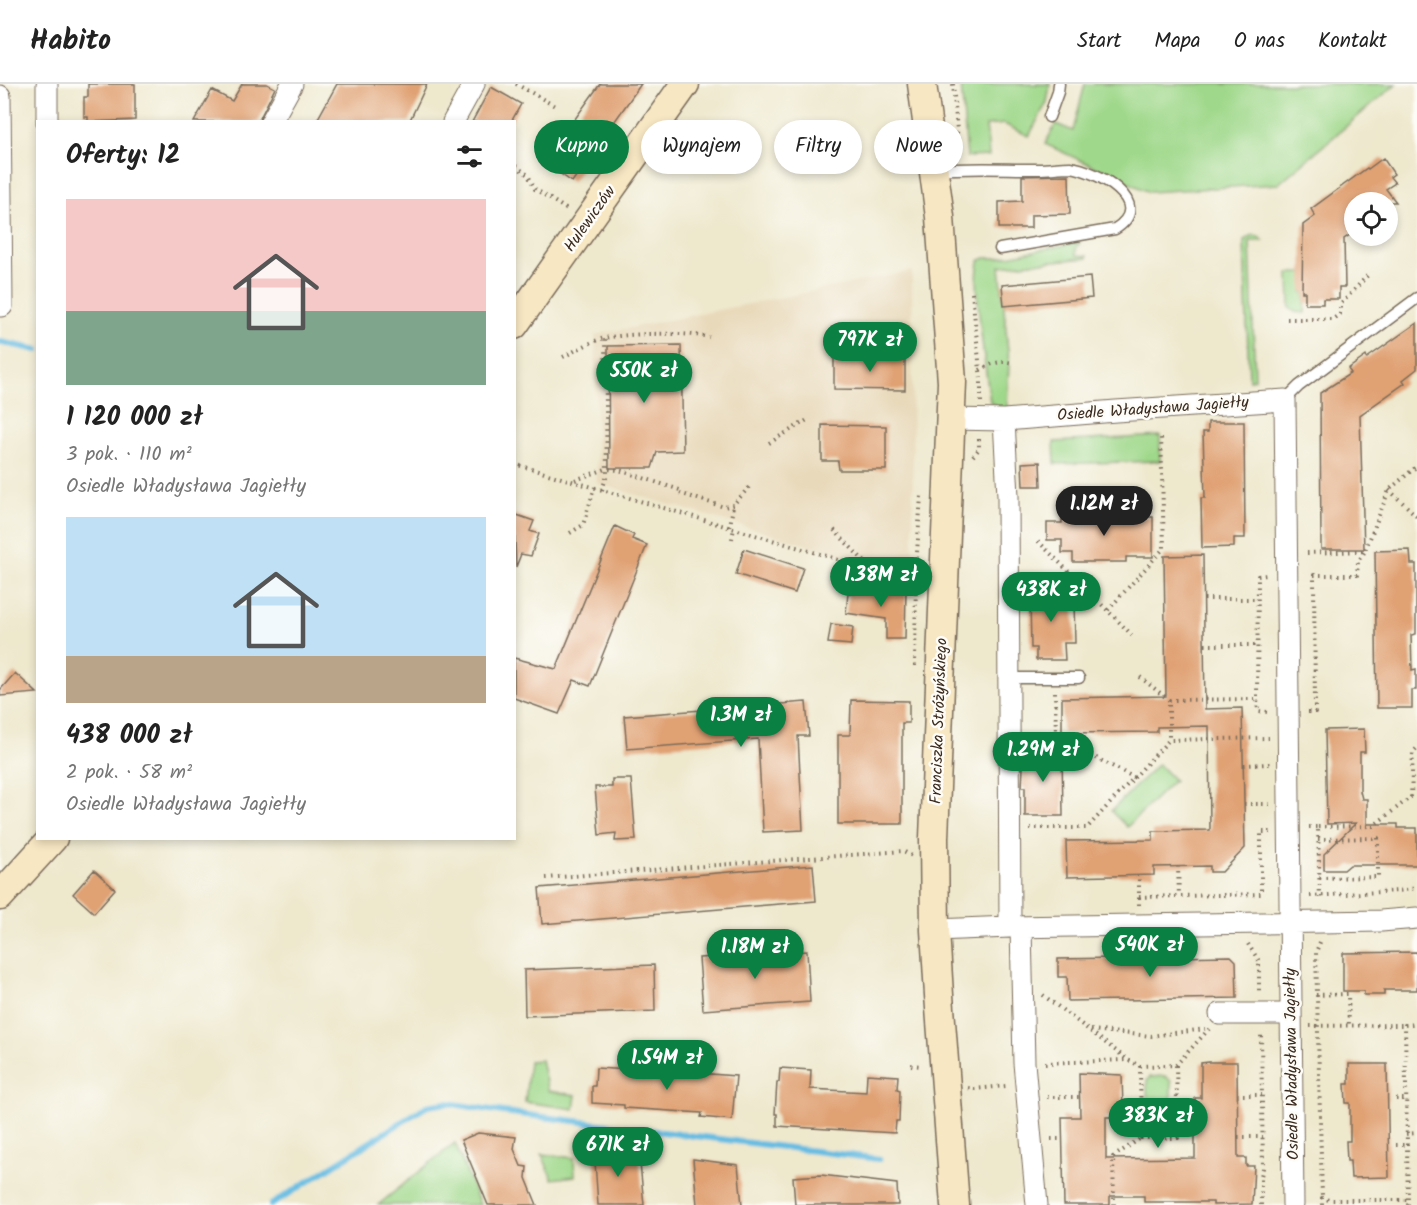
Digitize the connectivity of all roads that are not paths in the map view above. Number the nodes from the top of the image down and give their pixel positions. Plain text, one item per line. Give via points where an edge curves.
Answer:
1 (47, 84) edge
2 (292, 84) edge
3 (474, 84) edge
4 (685, 84) edge
5 (1059, 84) edge
6 (924, 88) edge
7 (0, 96) edge
8 (1049, 117) dead end
9 (47, 120) edge
10 (272, 120) edge
11 (454, 120) edge
12 (928, 120) edge
13 (963, 168) edge
14 (934, 174) edge
15 (1000, 249) dead end
16 (1417, 298) edge
17 (0, 306) edge
18 (516, 322) edge
19 (1285, 400) junction
20 (951, 419) junction
21 (1004, 420) junction
22 (1010, 678) junction
23 (1079, 678) dead end
24 (51, 840) edge
25 (0, 896) edge
26 (1417, 918) edge
27 (1290, 923) junction
28 (1016, 927) junction
29 (935, 930) junction
30 (1291, 1020) junction
31 (1216, 1024) road end
32 (955, 1205) edge
33 (1037, 1205) edge
34 (1293, 1205) edge

1 - 9 street
2 - 10 street
3 - 11 street
4 - 18 street, Hulewiczów
5 - 8 lane
6 - 12 street, Franciszka Stróżyńskiego
7 - 17 street
13 - 15 lane via 1070,167 1103,180 1128,198 1127,215 1115,229
14 - 20 street, Franciszka Stróżyńskiego via 952,382
16 - 19 lane
19 - 21 street, Osiedle Władysława Jagiełły
19 - 27 street, Osiedle Władysława Jagiełły
20 - 21 street, Osiedle Władysława Jagiełły
20 - 29 street, Franciszka Stróżyńskiego via 934,838
21 - 22 street
22 - 23 lane
22 - 28 street
24 - 25 street
26 - 27 street
27 - 28 street
27 - 30 street, Osiedle Władysława Jagiełły
28 - 29 street
28 - 33 street
29 - 32 street, Franciszka Stróżyńskiego
30 - 31 street
30 - 34 street, Osiedle Władysława Jagiełły

